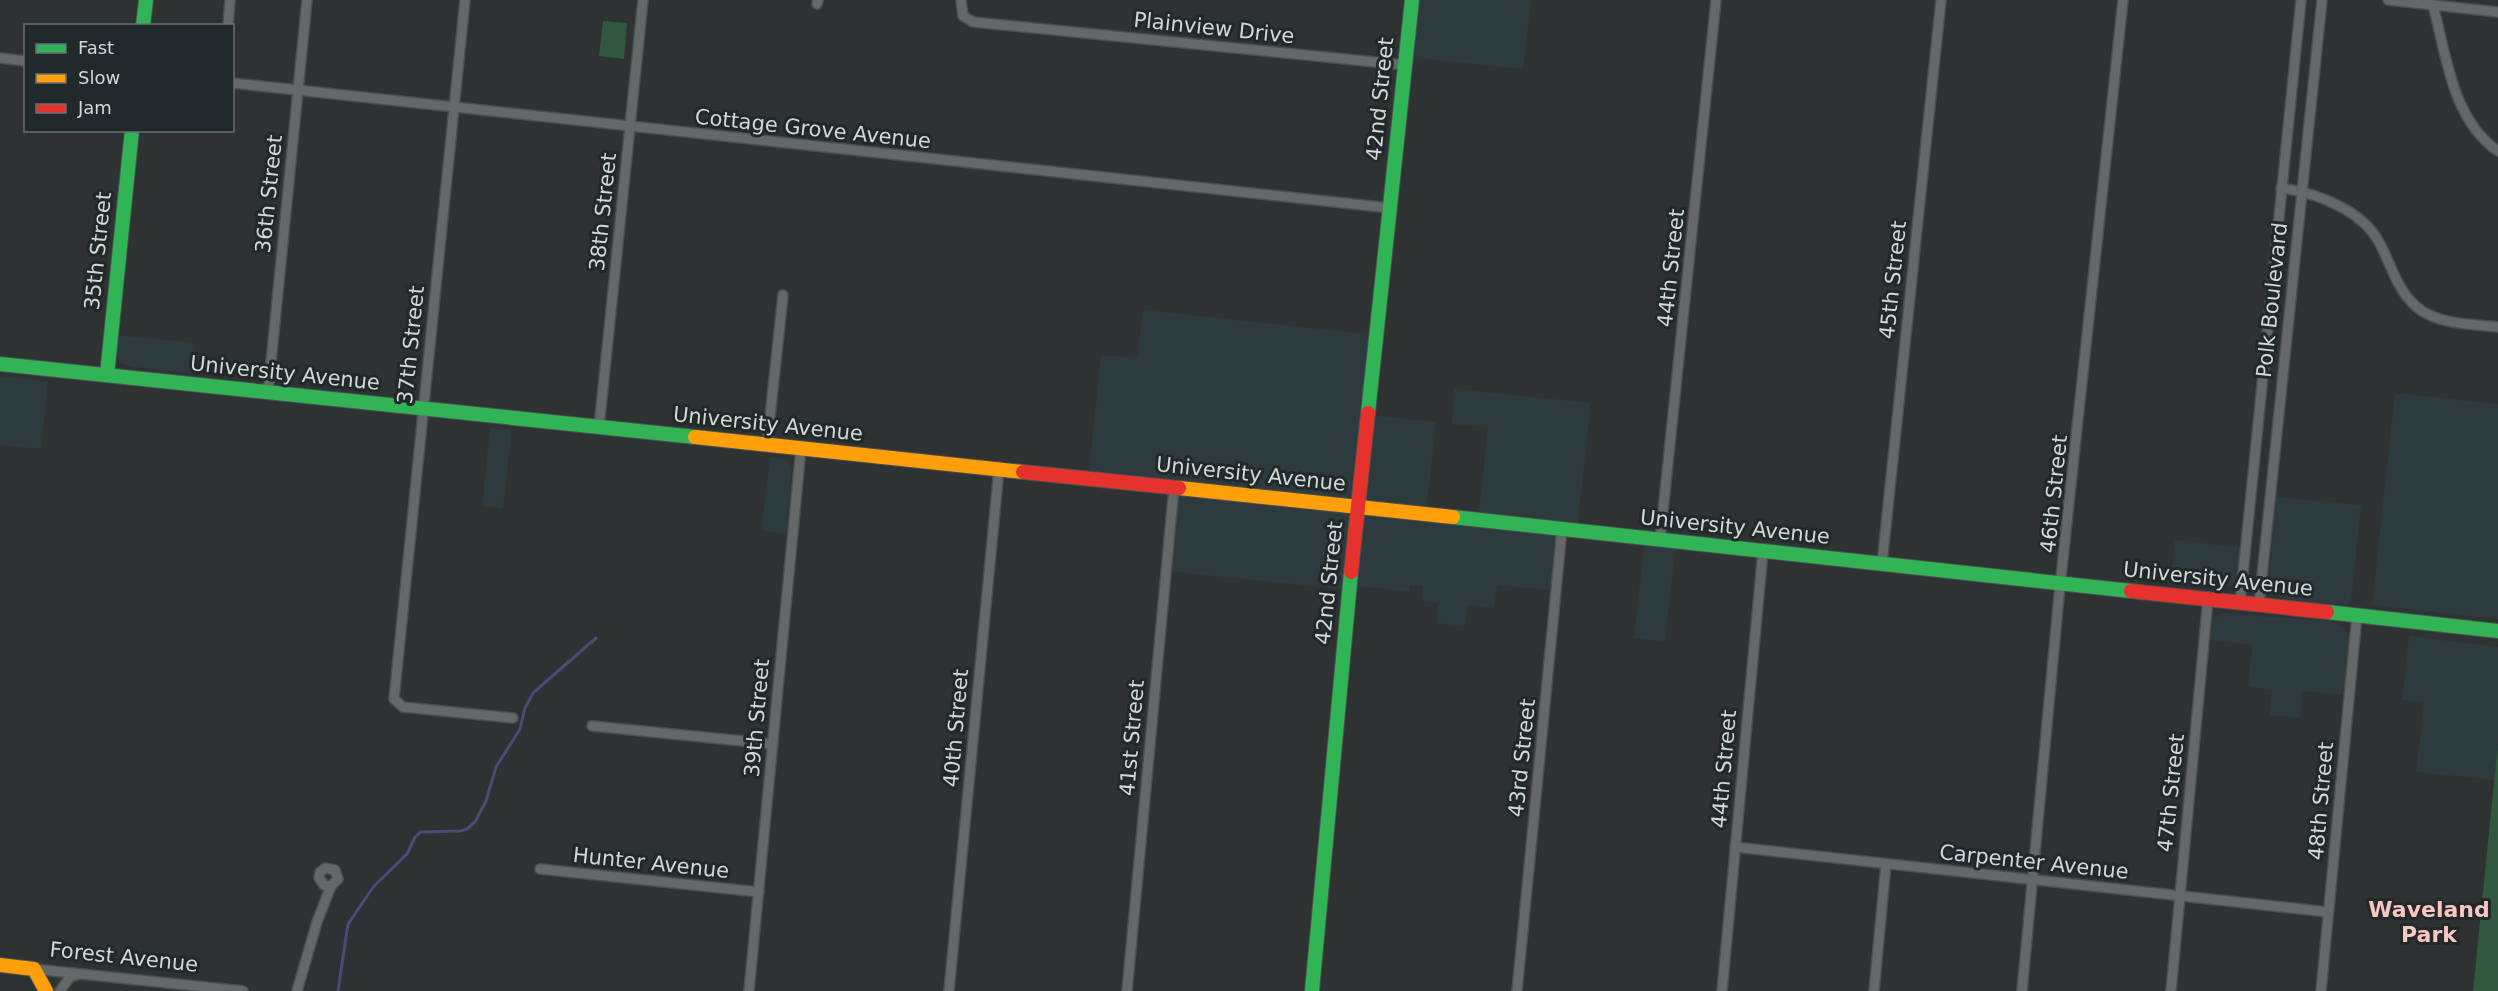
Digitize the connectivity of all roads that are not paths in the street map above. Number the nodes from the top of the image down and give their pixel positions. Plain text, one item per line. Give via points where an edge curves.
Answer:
1 (146, 0) edge
2 (230, 0) edge
3 (307, 0) edge
4 (465, 0) edge
5 (643, 0) edge
6 (1412, 0) edge
7 (1716, 0) edge
8 (1941, 0) edge
9 (2123, 0) edge
10 (2301, 0) edge
11 (2322, 0) edge
12 (2388, 0) edge
13 (961, 2) edge
14 (2433, 5) junction
15 (2498, 12) edge
16 (143, 24) edge
17 (228, 24) edge
18 (0, 58) edge
19 (24, 61) edge
20 (1405, 65) junction
21 (234, 83) edge
22 (298, 90) junction
23 (454, 108) junction
24 (630, 127) junction
25 (132, 132) edge
26 (2498, 151) edge
27 (2281, 188) junction
28 (2302, 191) junction
29 (1390, 208) junction
30 (783, 295) dead end
31 (2498, 327) edge
32 (0, 364) edge
33 (107, 375) junction
34 (268, 392) junction
35 (423, 408) junction
36 (599, 427) junction
37 (767, 445) junction
38 (801, 448) junction
39 (999, 469) junction
40 (1174, 488) junction
41 (1358, 507) junction
42 (1562, 529) junction
43 (1660, 540) junction
44 (1763, 551) junction
45 (1882, 564) junction
46 (2061, 583) junction
47 (2208, 599) junction
48 (2240, 603) junction
49 (2259, 605) junction
50 (2357, 615) junction
51 (2498, 631) edge
52 (513, 718) dead end
53 (592, 726) dead end
54 (773, 744) junction
55 (1735, 848) junction
56 (1886, 864) junction
57 (540, 869) dead end
58 (2032, 880) junction
59 (331, 886) dead end
60 (759, 892) junction
61 (2180, 896) junction
62 (2328, 912) junction
63 (5, 966) edge
64 (34, 969) junction
65 (82, 974) junction
66 (40, 991) edge
67 (46, 991) edge
68 (60, 991) edge
69 (243, 991) edge
70 (297, 991) edge
71 (749, 991) edge
72 (949, 991) edge
73 (1127, 991) edge
74 (1312, 991) edge
75 (1517, 991) edge
76 (1722, 991) edge
77 (1874, 991) edge
78 (2022, 991) edge
79 (2171, 991) edge
80 (2321, 991) edge

1 - 16 main road
2 - 17 street
3 - 22 street, 36th Street
4 - 23 street, 37th Street
5 - 24 street, 38th Street
6 - 20 main road, 42nd Street
7 - 43 street, 44th Street
8 - 45 street, 45th Street
9 - 46 street, 46th Street
10 - 27 street, Polk Boulevard
11 - 28 street, Polk Boulevard
12 - 14 street
13 - 20 street, Plainview Drive via 963,16 973,22
14 - 15 street
14 - 26 street via 2463,110 2479,134
18 - 19 street
20 - 29 main road, 42nd Street
21 - 22 street, Cottage Grove Avenue
22 - 23 street, Cottage Grove Avenue
22 - 34 street, 36th Street
23 - 24 street, Cottage Grove Avenue
23 - 35 street, 37th Street
24 - 29 street, Cottage Grove Avenue
24 - 36 street, 38th Street
25 - 33 main road, 35th Street
27 - 28 street
27 - 48 street, Polk Boulevard
28 - 31 street via 2362,219 2379,242 2399,286 2422,311 2450,322
28 - 49 street, Polk Boulevard
29 - 41 main road, 42nd Street
30 - 37 street
32 - 33 main road, University Avenue
33 - 34 main road, University Avenue
34 - 35 main road, University Avenue
35 - 36 main road, University Avenue
35 - 52 street, 37th Street via 395,702 403,707
36 - 37 main road, University Avenue
37 - 38 main road, University Avenue
38 - 39 main road, University Avenue
38 - 54 street, 39th Street
39 - 40 main road, University Avenue
39 - 72 street, 40th Street
40 - 41 main road, University Avenue
40 - 73 street, 41st Street
41 - 42 main road, University Avenue
41 - 74 main road, 42nd Street
42 - 43 main road, University Avenue
42 - 75 street, 43rd Street
43 - 44 main road, University Avenue
44 - 45 main road, University Avenue
44 - 55 street, 44th Street
45 - 46 main road, University Avenue
46 - 47 main road, University Avenue
46 - 58 street, 46th Street
47 - 48 main road, University Avenue
47 - 61 street, 47th Street
48 - 49 main road, University Avenue
49 - 50 main road, University Avenue
50 - 51 main road, University Avenue
50 - 62 street, 48th Street
53 - 54 street
54 - 60 street, 39th Street
55 - 56 street, Carpenter Avenue
55 - 76 street, 44th Street
56 - 58 street, Carpenter Avenue
56 - 77 street
57 - 60 street, Hunter Avenue
58 - 61 street, Carpenter Avenue
58 - 78 street, 46th Street
59 - 70 street
60 - 71 street, 39th Street
61 - 62 street, Carpenter Avenue
61 - 79 street, 47th Street
62 - 80 street, 48th Street
63 - 64 main road, Forest Avenue
63 - 66 main road
64 - 65 street, Forest Avenue
64 - 67 main road
65 - 68 street via 70,977
65 - 69 street, Forest Avenue

